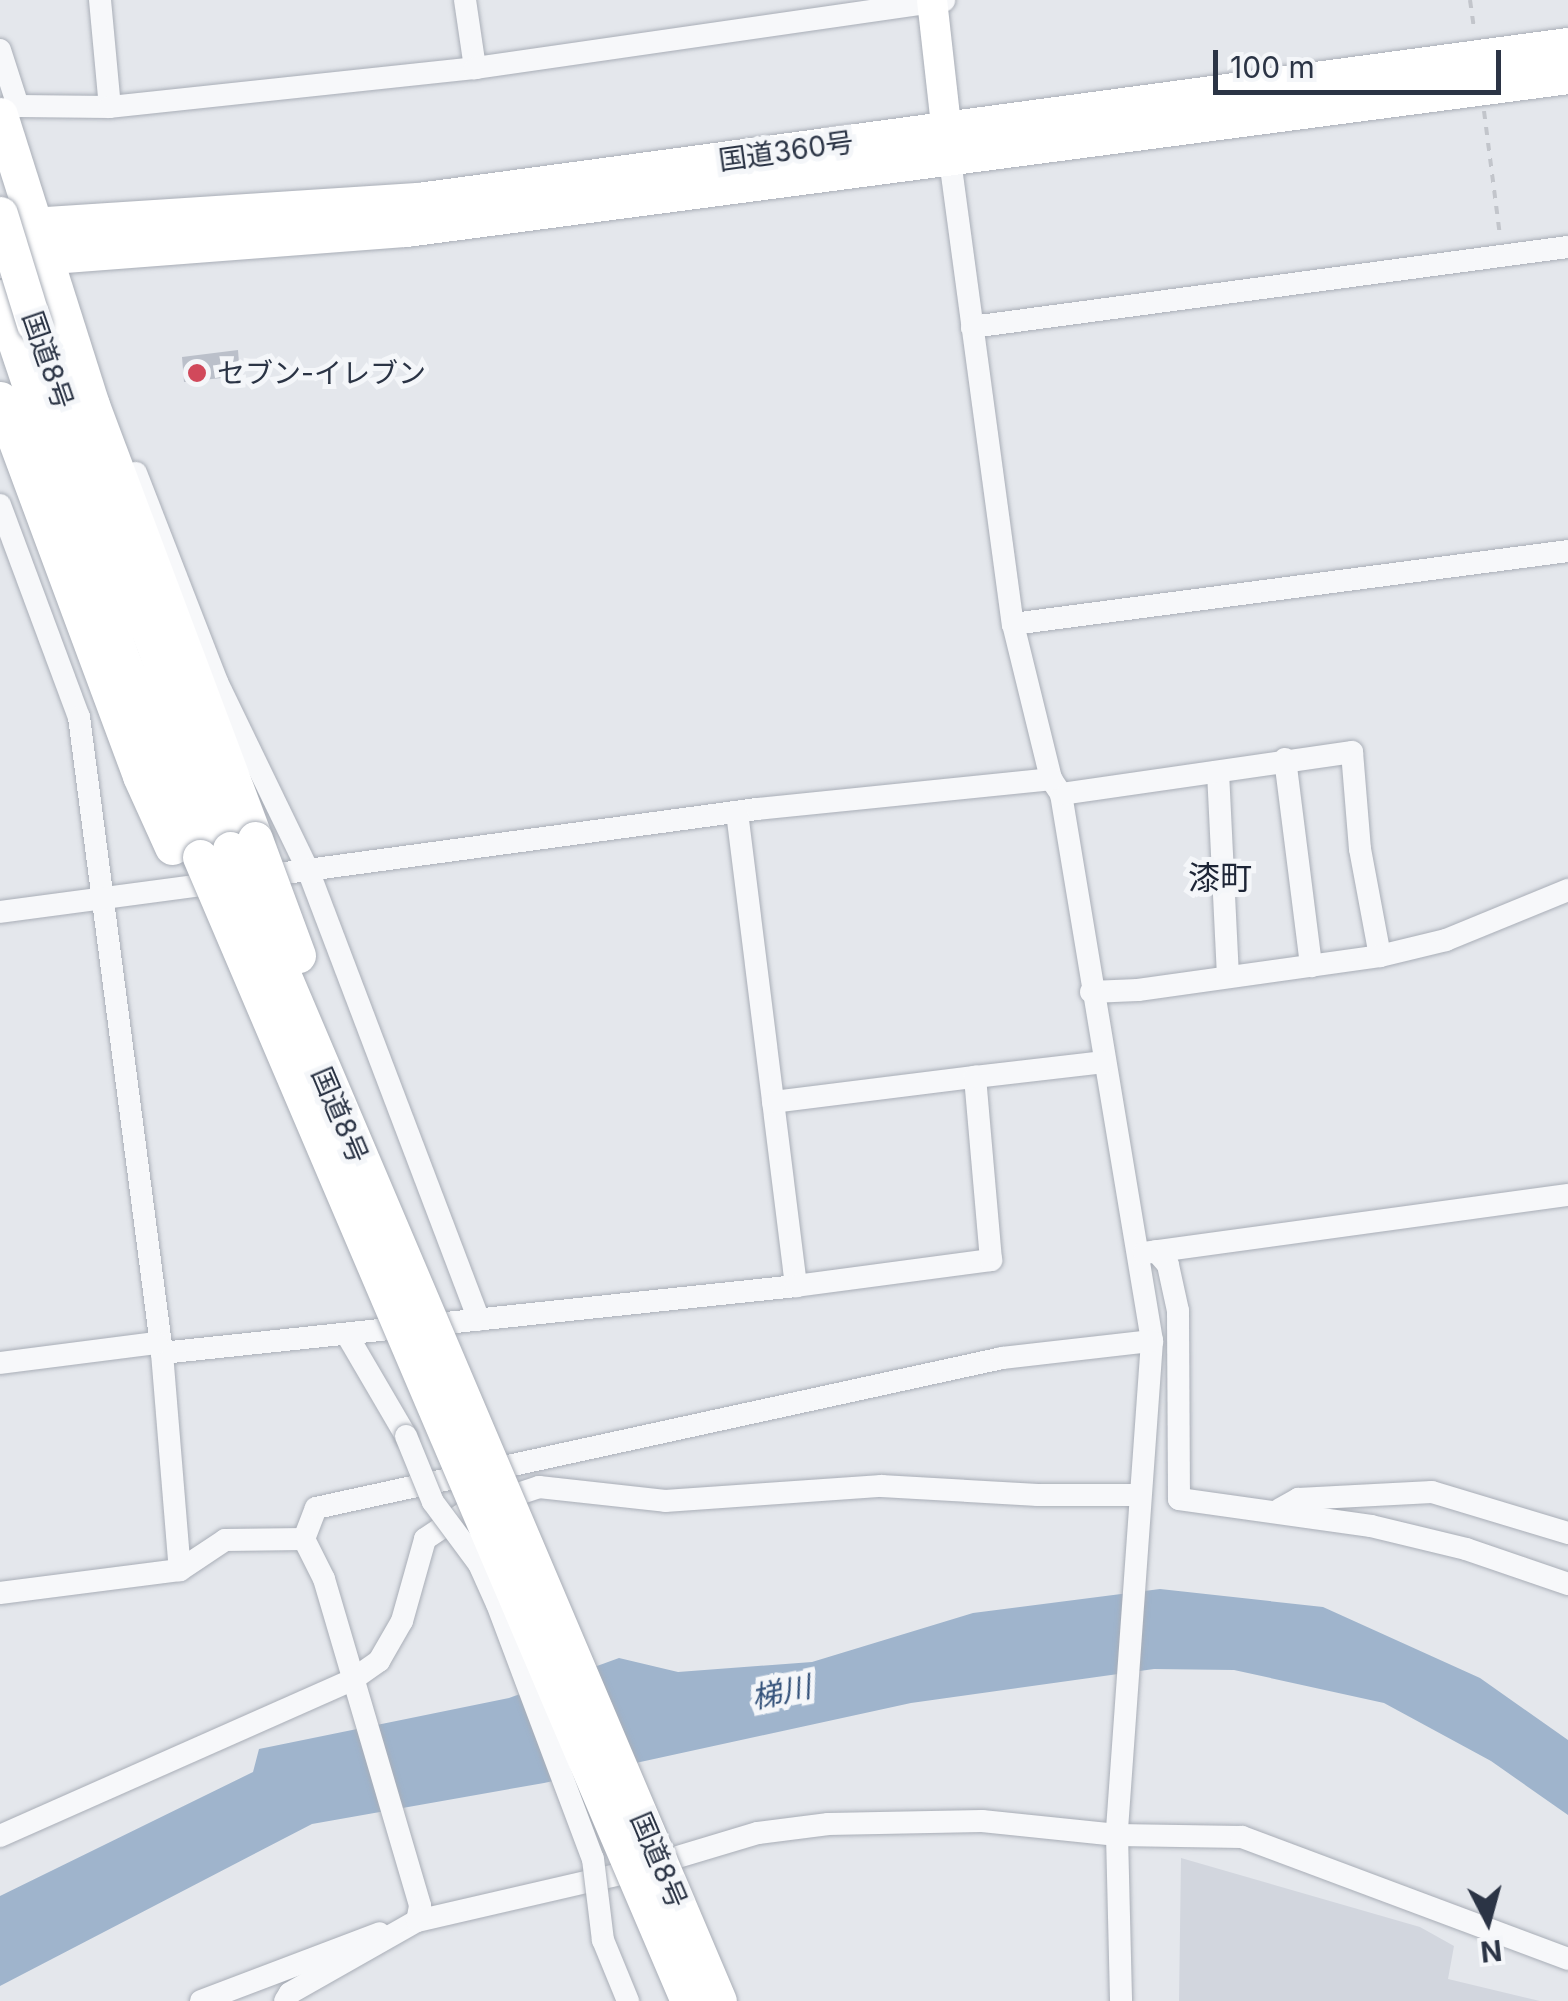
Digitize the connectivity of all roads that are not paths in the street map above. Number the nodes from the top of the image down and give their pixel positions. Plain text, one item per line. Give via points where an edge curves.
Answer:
1 (100, 0) edge
2 (465, 0) edge
3 (937, 1) edge
4 (1568, 45) edge
5 (0, 50) edge
6 (475, 68) junction
7 (1568, 76) edge
8 (110, 107) junction
9 (0, 115) edge
10 (948, 145) junction
11 (0, 214) edge
12 (17, 226) edge
13 (1568, 247) edge
14 (46, 258) junction
15 (0, 260) edge
16 (15, 317) edge
17 (972, 327) junction
18 (87, 388) junction
19 (0, 399) edge
20 (0, 505) edge
21 (1568, 552) edge
22 (1013, 624) junction
23 (1285, 759) junction
24 (1218, 772) junction
25 (1056, 786) junction
26 (738, 812) junction
27 (216, 853) junction
28 (308, 870) junction
29 (1568, 890) edge
30 (102, 898) junction
31 (0, 912) edge
32 (1380, 956) junction
33 (1312, 966) junction
34 (1228, 976) junction
35 (1092, 992) junction
36 (1104, 1062) junction
37 (975, 1077) junction
38 (774, 1102) junction
39 (347, 1170) junction
40 (1568, 1195) edge
41 (1146, 1252) junction
42 (796, 1286) junction
43 (478, 1320) junction
44 (346, 1334) junction
45 (1152, 1341) junction
46 (159, 1348) junction
47 (0, 1363) edge
48 (1139, 1503) junction
49 (1278, 1510) junction
50 (1568, 1533) edge
51 (304, 1539) junction
52 (180, 1570) junction
53 (1568, 1584) edge
54 (0, 1593) edge
55 (354, 1684) junction
56 (618, 1798) junction
57 (1117, 1828) junction
58 (0, 1836) edge
59 (412, 1920) junction
60 (1568, 1959) edge
61 (201, 2001) edge
62 (285, 2001) edge
63 (628, 2001) edge
64 (663, 2001) edge
65 (688, 2001) edge
66 (719, 2001) edge
67 (740, 2001) edge
68 (1121, 2001) edge

1 - 8 street
2 - 6 street
3 - 6 street
3 - 10 main road
4 - 10 highway, 国道360号
5 - 8 street via 18,106
6 - 8 street
7 - 10 highway, 国道360号
9 - 12 highway
10 - 12 highway, 国道360号 via 418,200
10 - 14 highway, 国道360号 via 406,230
10 - 17 street
11 - 16 highway, 国道8号, bridge
12 - 14 highway
13 - 17 street
14 - 15 highway, 国道360号
14 - 18 highway
16 - 27 highway, 国道8号 via 119,652
17 - 22 street
18 - 27 highway
18 - 28 street via 120,432 217,682
19 - 27 highway via 140,776
20 - 30 street via 79,717
21 - 22 street
22 - 25 street
23 - 24 street
23 - 32 street via 1352,752 1360,849
23 - 33 street
24 - 25 street
24 - 34 street
25 - 26 street
25 - 35 street
26 - 28 street
26 - 38 street
27 - 39 highway, 国道8号, bridge
27 - 39 highway, bridge via 352,1098
28 - 30 street
28 - 43 street
29 - 32 street via 1446,940
30 - 31 street
30 - 46 street
32 - 33 street
33 - 34 street
34 - 35 street
35 - 36 street
36 - 37 street
36 - 41 street
37 - 38 street
37 - 42 street via 991,1260
38 - 42 street
39 - 56 highway, 国道8号, bridge
40 - 41 street
41 - 45 street
41 - 49 street via 1168,1265 1178,1311 1179,1499
42 - 43 street
43 - 44 street
44 - 46 street
44 - 63 street, bridge via 406,1436 432,1502 479,1564 497,1604 593,1860 603,1940
45 - 48 street
45 - 51 street via 1002,1358 316,1508
46 - 47 street
46 - 52 street
48 - 55 street via 880,1486 665,1501 539,1487 467,1511 424,1540 402,1621 379,1661
48 - 57 street
49 - 50 street via 1298,1499 1432,1492
49 - 53 street via 1466,1549
51 - 52 street via 224,1540
51 - 55 street via 324,1579
52 - 54 street
55 - 58 street
55 - 59 street
56 - 64 highway, bridge via 616,1886
56 - 65 highway, 国道8号, bridge
56 - 66 highway, 国道8号, bridge
56 - 67 highway, bridge
57 - 59 street via 982,1821 828,1824 758,1833 621,1874
57 - 60 street via 1242,1837
57 - 68 street
59 - 61 street
59 - 62 street

